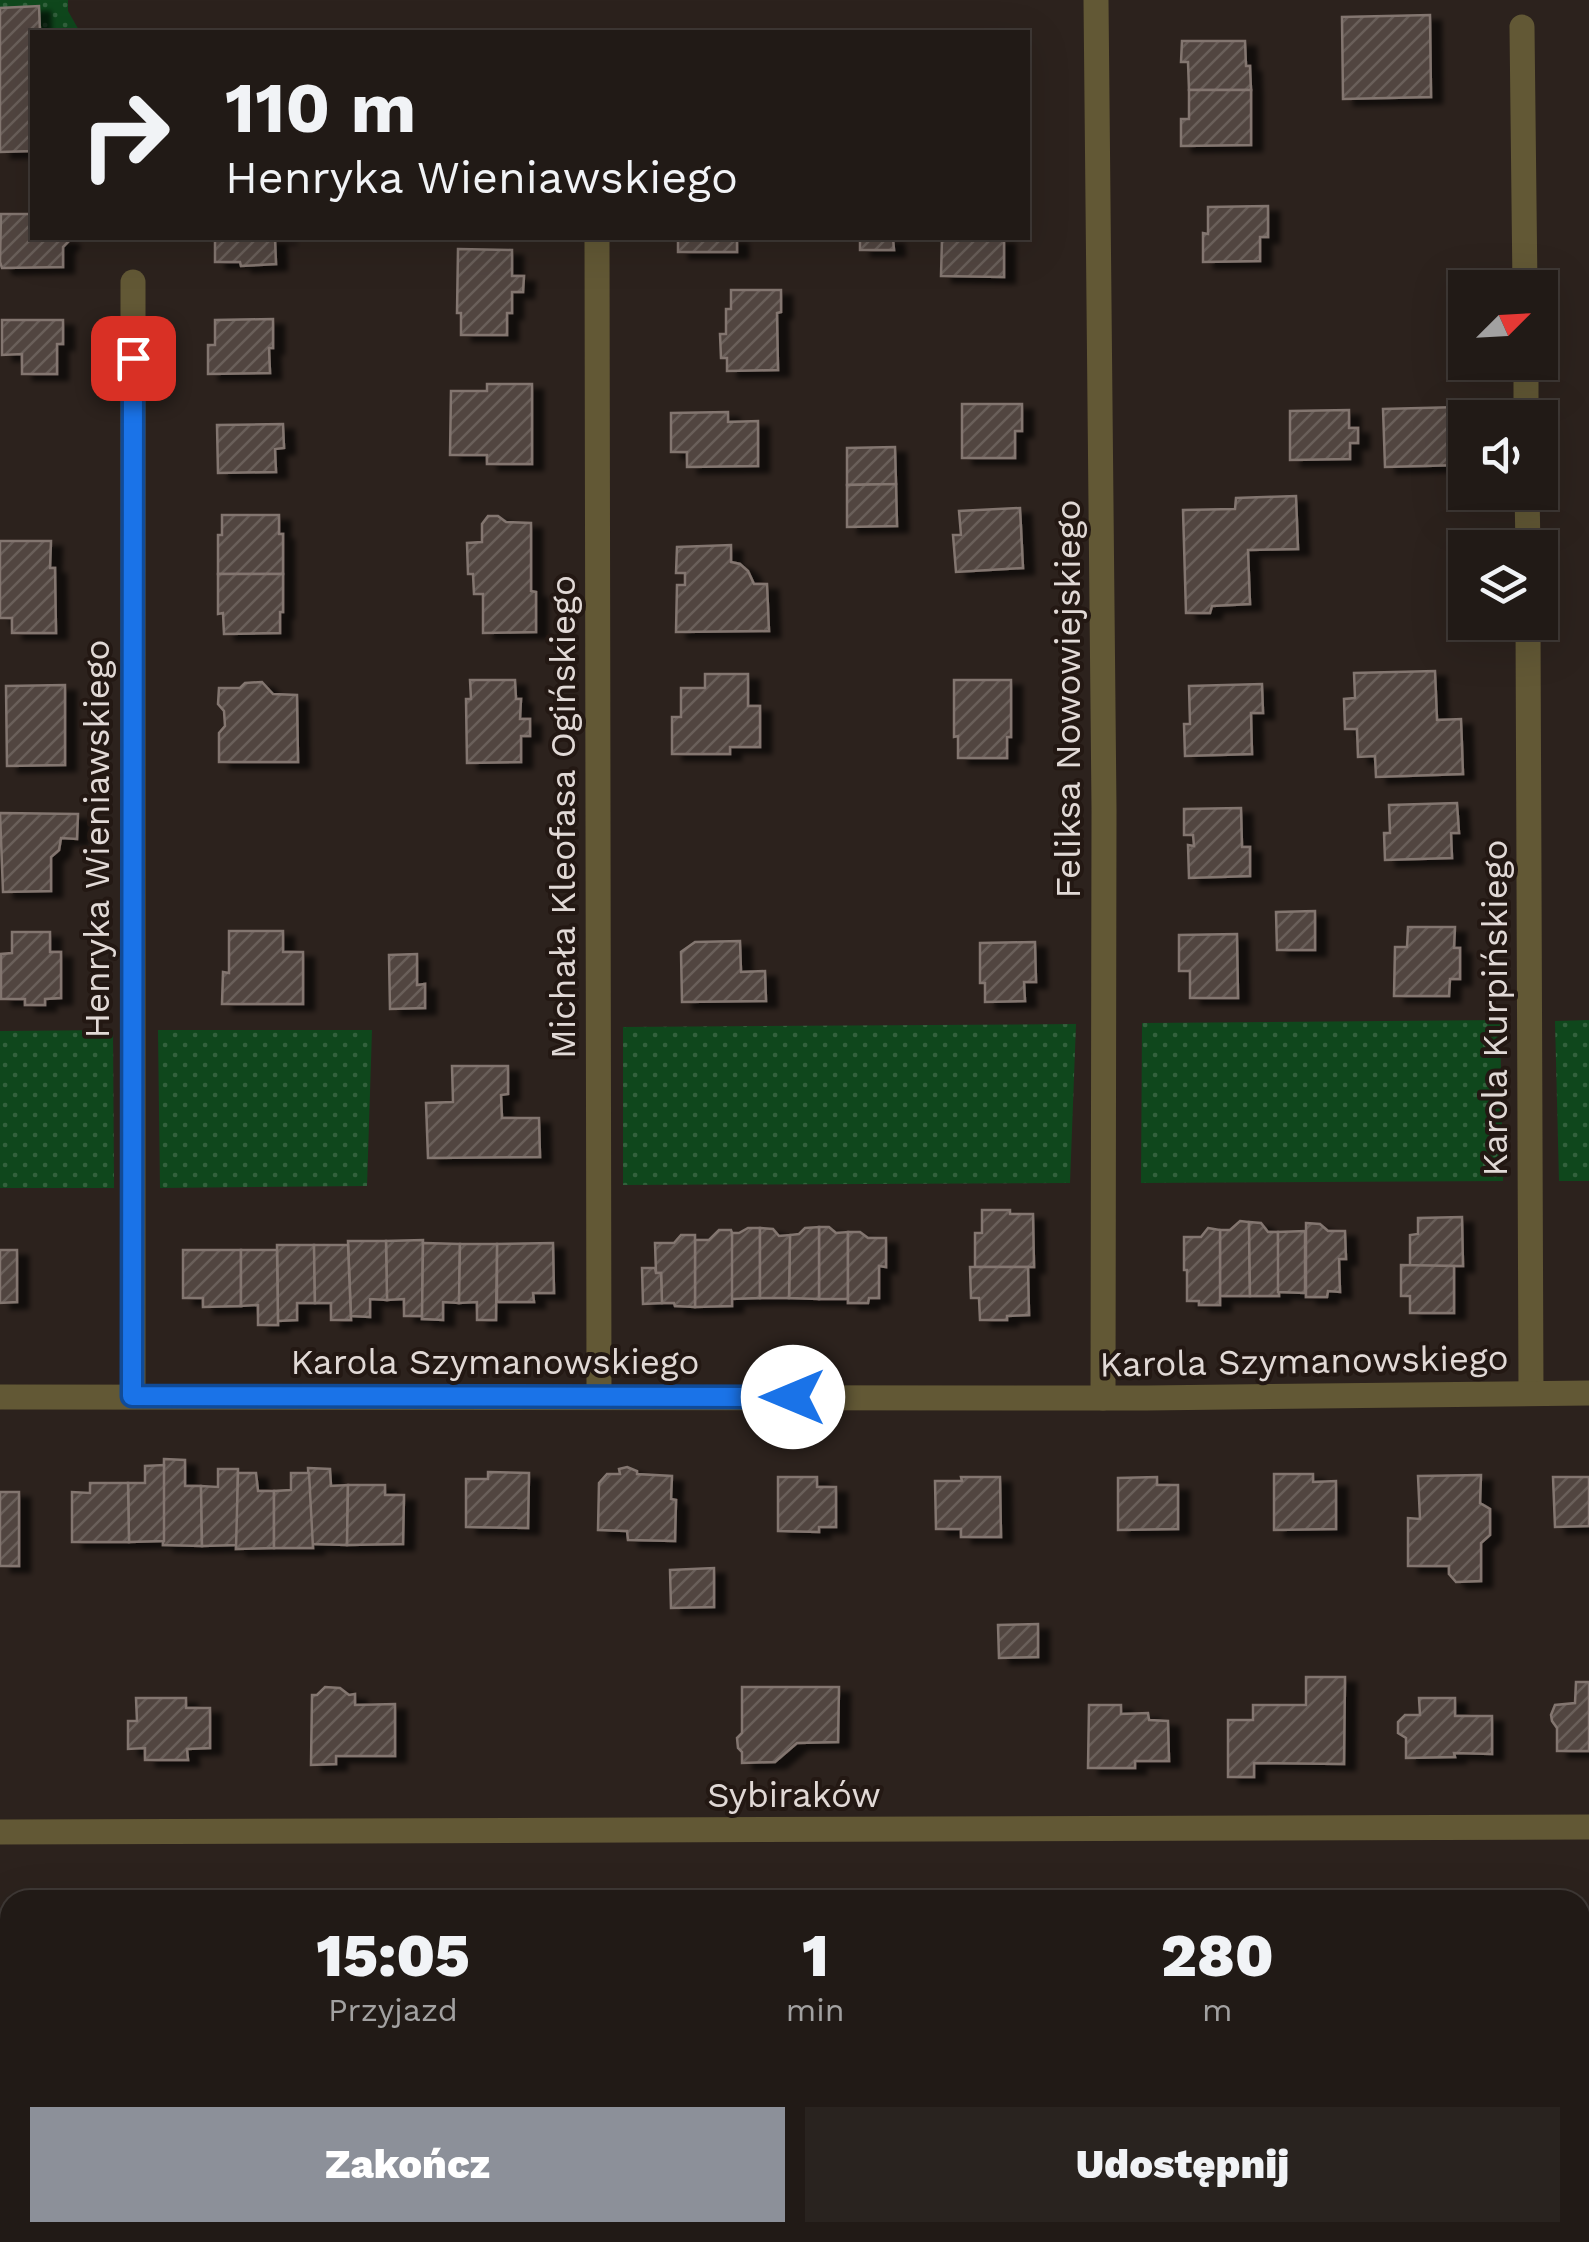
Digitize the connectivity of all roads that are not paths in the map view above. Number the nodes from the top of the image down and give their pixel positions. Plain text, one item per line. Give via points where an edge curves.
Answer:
1 (1096, 0) edge
2 (1522, 27) dead end
3 (596, 240) edge
4 (1525, 270) edge
5 (133, 282) dead end
6 (1528, 640) edge
7 (1530, 1393) junction
8 (1589, 1393) edge
9 (132, 1396) junction
10 (599, 1396) junction
11 (0, 1397) edge
12 (1103, 1398) junction
13 (1589, 1827) edge
14 (0, 1832) edge

1 - 12 street, Feliksa Nowowiejskiego
2 - 4 street
3 - 10 street, Michała Kleofasa Ogińskiego
5 - 9 street, Henryka Wieniawskiego
6 - 7 street, Karola Kurpińskiego
7 - 8 street, Karola Szymanowskiego
7 - 12 street, Karola Szymanowskiego
9 - 10 street, Karola Szymanowskiego
9 - 11 street, Karola Szymanowskiego
10 - 12 street, Karola Szymanowskiego
13 - 14 street, Sybiraków

